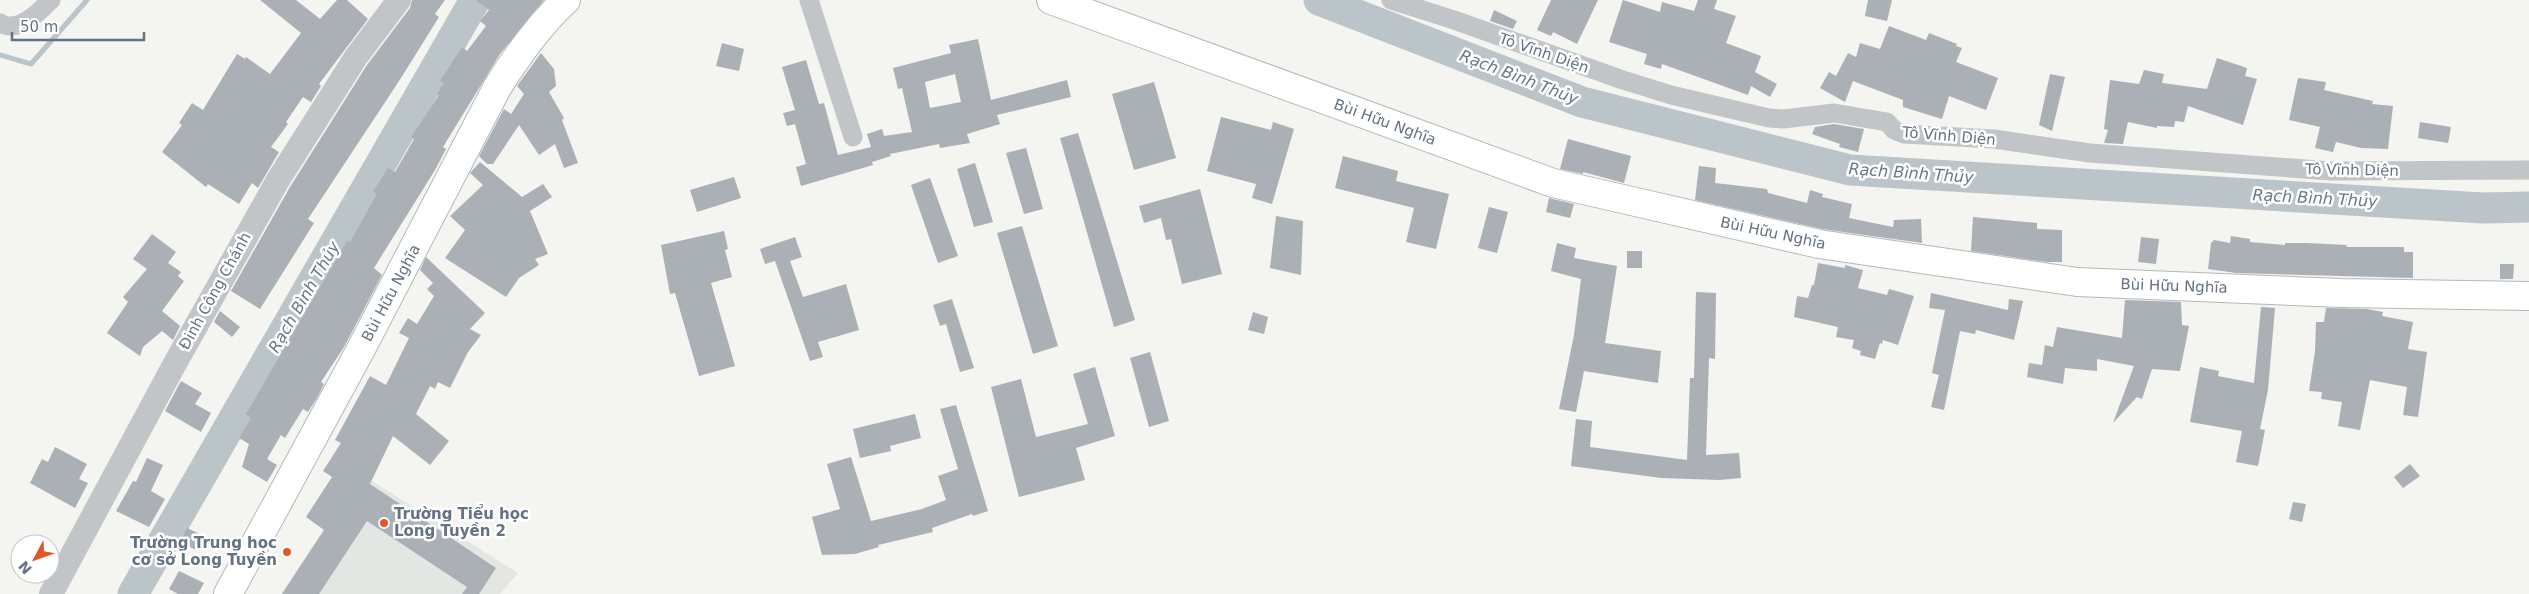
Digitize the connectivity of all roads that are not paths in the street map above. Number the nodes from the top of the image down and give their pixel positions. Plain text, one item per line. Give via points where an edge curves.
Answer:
1 (51, 0) edge
2 (399, 0) edge
3 (566, 0) edge
4 (809, 0) edge
5 (1051, 0) edge
6 (1391, 0) edge
7 (0, 23) edge
8 (853, 137) dead end
9 (2529, 170) edge
10 (2529, 296) edge
11 (236, 586) edge
12 (51, 594) edge

1 - 7 street via 38,14 21,23 6,26
2 - 12 street, Đinh Công Chánh via 336,86 278,180
3 - 11 main road, Bùi Hữu Nghĩa via 553,11 498,86
4 - 8 street
5 - 10 main road, Bùi Hữu Nghĩa via 1553,183 1819,244 2077,282 2341,293
6 - 9 street, Tô Vĩnh Diện via 1671,95 1769,118 1834,113 1887,122 1904,134 1994,139 2090,153 2331,171

